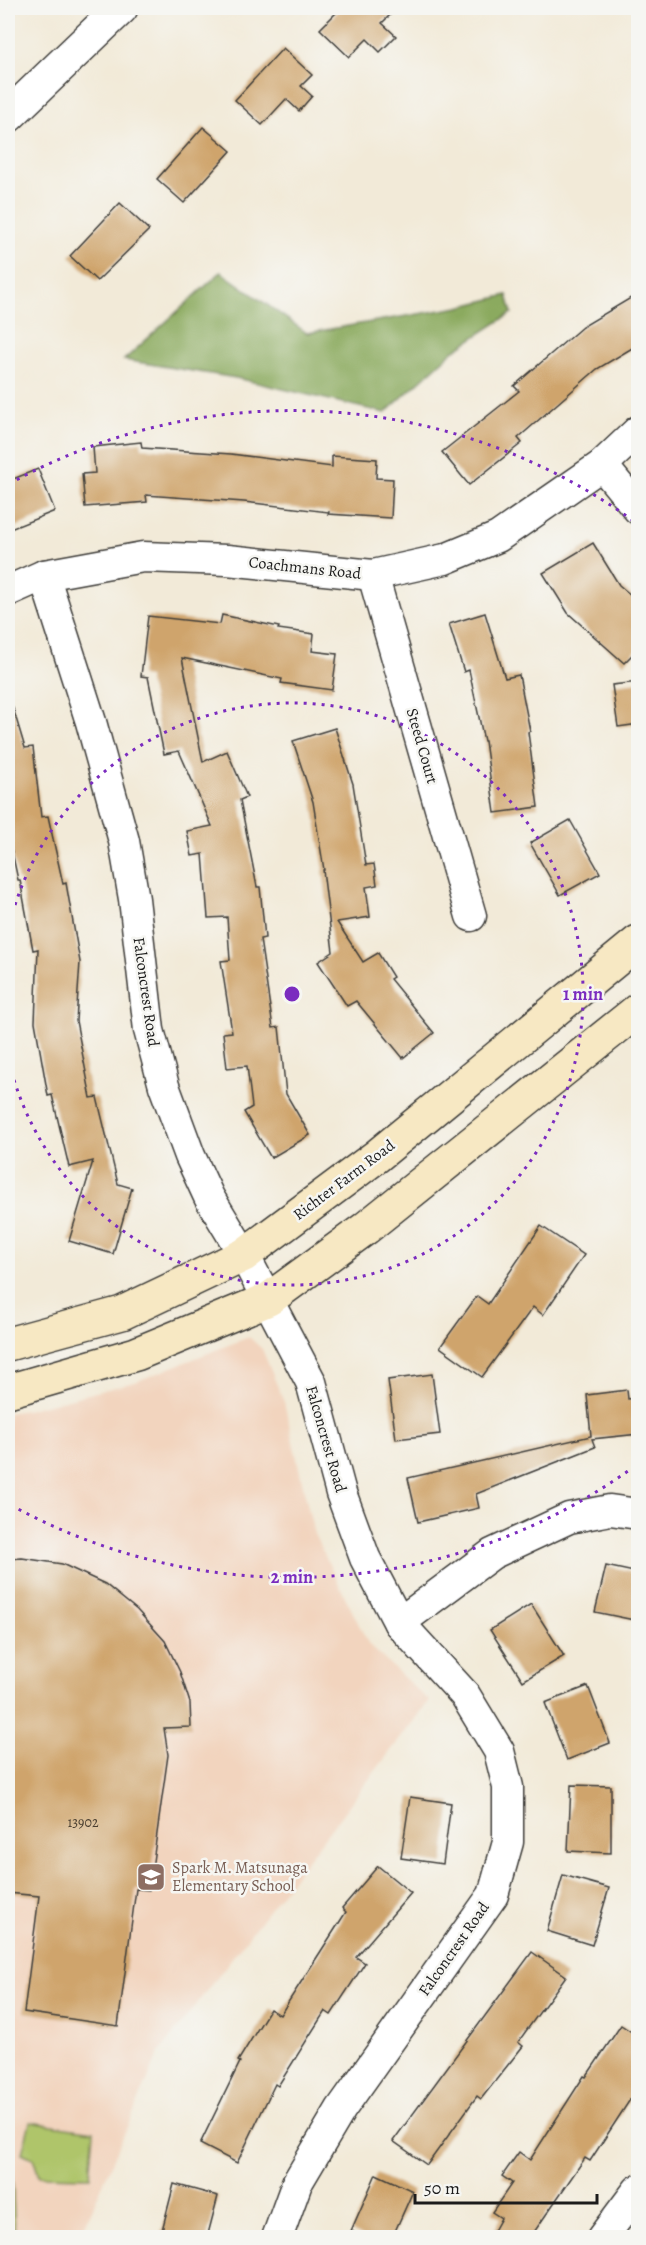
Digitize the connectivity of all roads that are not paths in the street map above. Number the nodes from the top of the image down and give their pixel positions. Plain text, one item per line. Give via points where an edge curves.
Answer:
1 (121, 8) edge
2 (8, 116) edge
3 (639, 431) edge
4 (602, 465) junction
5 (639, 509) edge
6 (44, 575) junction
7 (373, 575) junction
8 (8, 591) edge
9 (471, 916) dead end
10 (639, 942) edge
11 (639, 1010) edge
12 (244, 1255) junction
13 (268, 1299) junction
14 (8, 1344) edge
15 (8, 1391) edge
16 (639, 1515) edge
17 (399, 1623) junction
18 (639, 2190) edge
19 (276, 2238) edge
20 (602, 2238) edge

1 - 2 street
3 - 4 street, Coachmans Road
4 - 5 street
4 - 7 street, Coachmans Road via 498,537 445,559
6 - 7 street, Coachmans Road via 143,557 227,560
6 - 8 street, Coachmans Road
6 - 12 street, Falconcrest Road via 124,841 149,1030 164,1086 209,1197
7 - 9 street, Steed Court
10 - 12 main road, Richter Farm Road via 377,1156
11 - 13 main road via 366,1228
12 - 13 street, Falconcrest Road
12 - 14 main road, Richter Farm Road via 122,1313
13 - 15 main road via 136,1353
13 - 17 street, Falconcrest Road via 311,1382 341,1493 365,1558
16 - 17 street via 610,1510 569,1518 492,1554
17 - 19 street, Falconcrest Road via 465,1695 499,1751 508,1787 508,1842 493,1895 341,2109 297,2183
18 - 20 street

